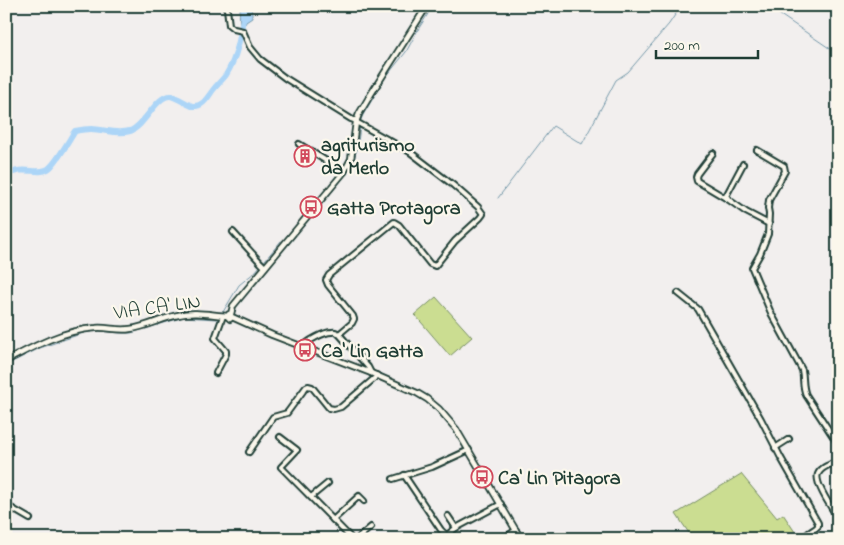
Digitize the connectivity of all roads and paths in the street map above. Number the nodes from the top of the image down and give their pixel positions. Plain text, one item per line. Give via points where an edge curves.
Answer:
1 (225, 6) edge
2 (427, 6) edge
3 (357, 122) junction
4 (299, 144) dead end
5 (757, 150) dead end
6 (713, 153) dead end
7 (743, 164) dead end
8 (344, 172) junction
9 (729, 200) junction
10 (769, 224) junction
11 (233, 232) dead end
12 (264, 265) junction
13 (678, 293) dead end
14 (228, 316) junction
15 (339, 334) junction
16 (302, 347) junction
17 (6, 361) edge
18 (216, 373) dead end
19 (373, 374) junction
20 (280, 437) dead end
21 (789, 439) dead end
22 (838, 444) edge
23 (775, 448) junction
24 (469, 450) junction
25 (249, 452) dead end
26 (838, 461) edge
27 (404, 475) junction
28 (393, 479) dead end
29 (328, 483) dead end
30 (312, 497) junction
31 (364, 501) dead end
32 (501, 504) junction
33 (6, 505) edge
34 (448, 516) dead end
35 (838, 518) edge
36 (30, 520) dead end
37 (333, 520) junction
38 (371, 527) dead end
39 (456, 528) junction
40 (516, 530) junction
41 (446, 535) junction
42 (352, 539) edge
43 (357, 539) edge
44 (442, 539) edge
45 (503, 539) edge
46 (521, 539) edge
47 (804, 539) edge

1 - 3 street via 229,25 243,31 258,57
2 - 3 street via 367,100
3 - 8 street via 351,159
3 - 15 street via 416,157 466,196 481,209 482,214 434,266 394,222 329,275 328,285 354,319
4 - 8 street
5 - 10 street via 784,166 783,175 769,200
6 - 9 street via 697,174 697,181
7 - 9 street via 726,196
8 - 12 street
9 - 10 street
10 - 22 street via 753,271 771,314 802,370 806,395
11 - 12 street
12 - 14 street
13 - 23 street via 698,309
14 - 16 street, VIA CA' LIN
14 - 17 street, VIA CA' LIN via 184,314 129,329 85,329 34,346
14 - 18 street via 215,338 226,354
15 - 16 street via 330,332
15 - 19 street, VIA CA' LIN
16 - 19 street, VIA CA' LIN
19 - 24 street, VIA CA' LIN via 436,405
19 - 25 street via 376,377 338,409 329,408 312,387 306,387 287,412 274,416
20 - 30 street via 297,450 281,467
21 - 23 street
23 - 47 street via 818,523
24 - 27 street via 432,467
24 - 32 street, VIA CA' LIN
26 - 35 street via 823,469 817,478
27 - 28 street
27 - 41 street
29 - 30 street
30 - 37 street
31 - 37 street via 359,496
32 - 39 street
32 - 40 street, VIA CA' LIN
33 - 36 street
34 - 39 street
37 - 42 street
38 - 43 street
39 - 41 street
40 - 45 street
40 - 46 street, VIA CA' LIN
41 - 44 street

